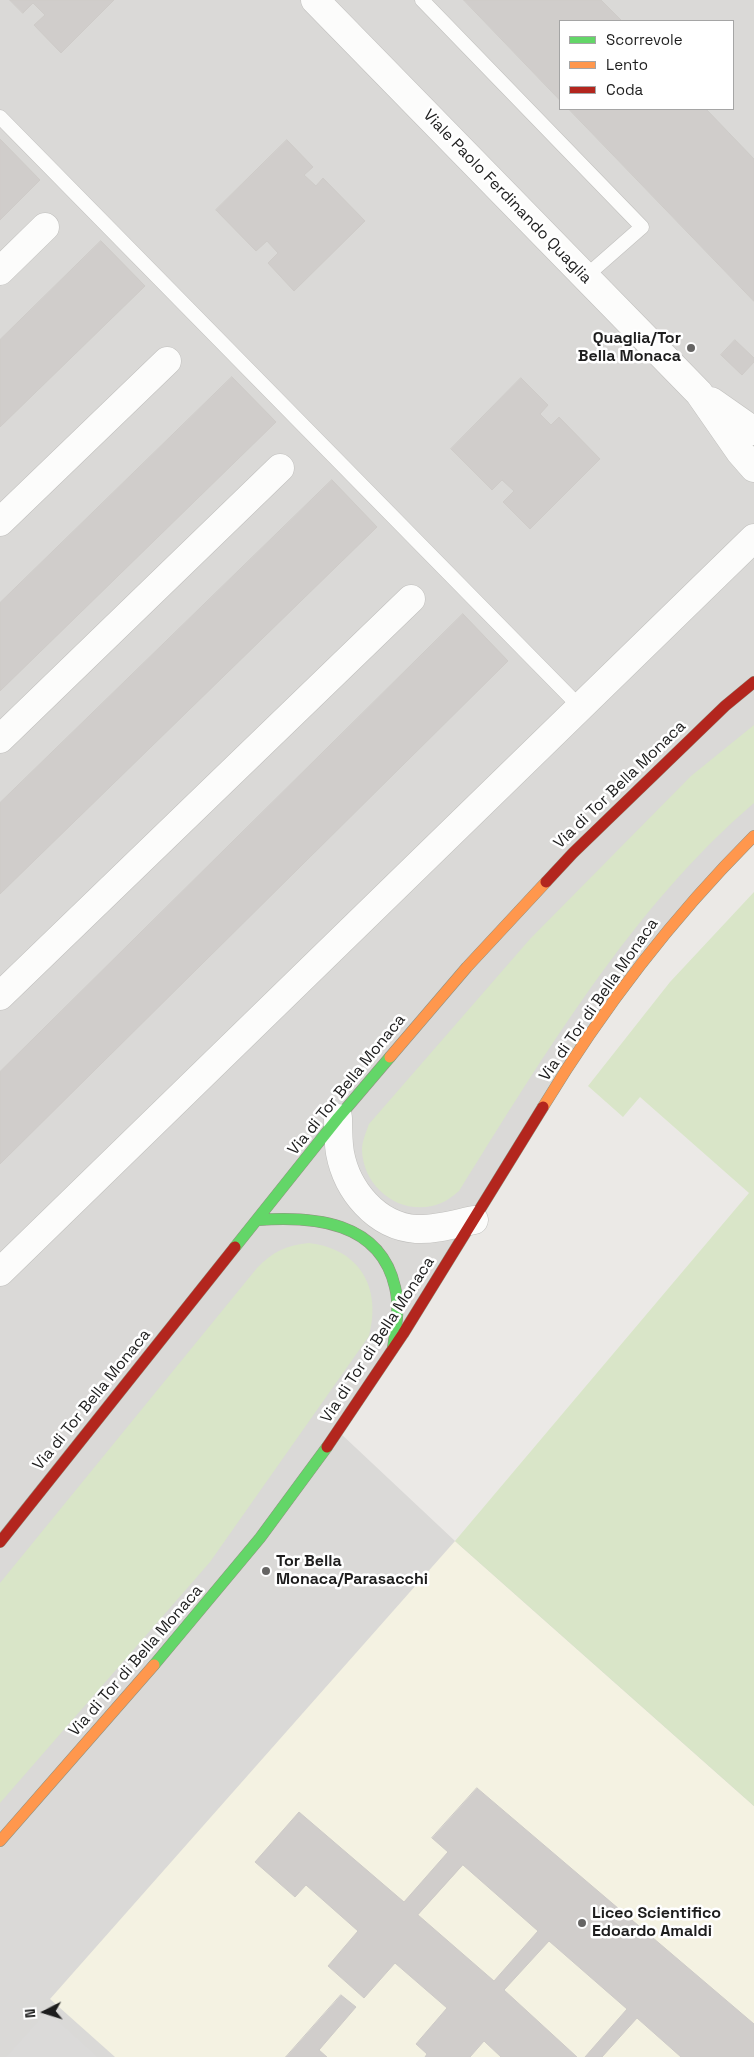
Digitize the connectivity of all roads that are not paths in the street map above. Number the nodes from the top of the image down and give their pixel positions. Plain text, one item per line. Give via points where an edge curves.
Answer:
1 (315, 0) edge
2 (422, 0) edge
3 (0, 117) edge
4 (45, 226) dead end
5 (0, 271) edge
6 (585, 277) junction
7 (167, 362) dead end
8 (699, 393) junction
9 (754, 431) edge
10 (280, 468) dead end
11 (754, 468) edge
12 (0, 522) edge
13 (754, 538) edge
14 (411, 599) dead end
15 (754, 682) edge
16 (580, 707) junction
17 (0, 739) edge
18 (754, 836) edge
19 (0, 996) edge
20 (338, 1118) junction
21 (258, 1220) junction
22 (474, 1220) junction
23 (0, 1272) edge
24 (393, 1348) junction
25 (0, 1542) edge
26 (0, 1841) edge

1 - 6 street, Viale Paolo Ferdinando Quaglia
2 - 6 lane via 642,227
3 - 16 lane
4 - 5 street
6 - 8 street, Viale Paolo Ferdinando Quaglia
7 - 12 street
8 - 9 street, Viale Paolo Ferdinando Quaglia
8 - 11 street, Viale Paolo Ferdinando Quaglia
10 - 17 street
13 - 16 street
14 - 19 street
15 - 20 main road, Via di Tor Bella Monaca via 573,853 467,967
16 - 23 street
18 - 22 main road, Via di Tor di Bella Monaca via 688,905 626,983 573,1059
20 - 21 main road, Via di Tor Bella Monaca
20 - 22 street via 340,1154 346,1173 358,1194 375,1213 389,1222 418,1229
21 - 24 main road via 308,1218 323,1221 349,1230 373,1248 389,1270 395,1287 398,1307
21 - 25 main road, Via di Tor Bella Monaca
22 - 24 main road, Via di Tor di Bella Monaca
24 - 26 main road, Via di Tor di Bella Monaca via 339,1432 230,1575 146,1676

